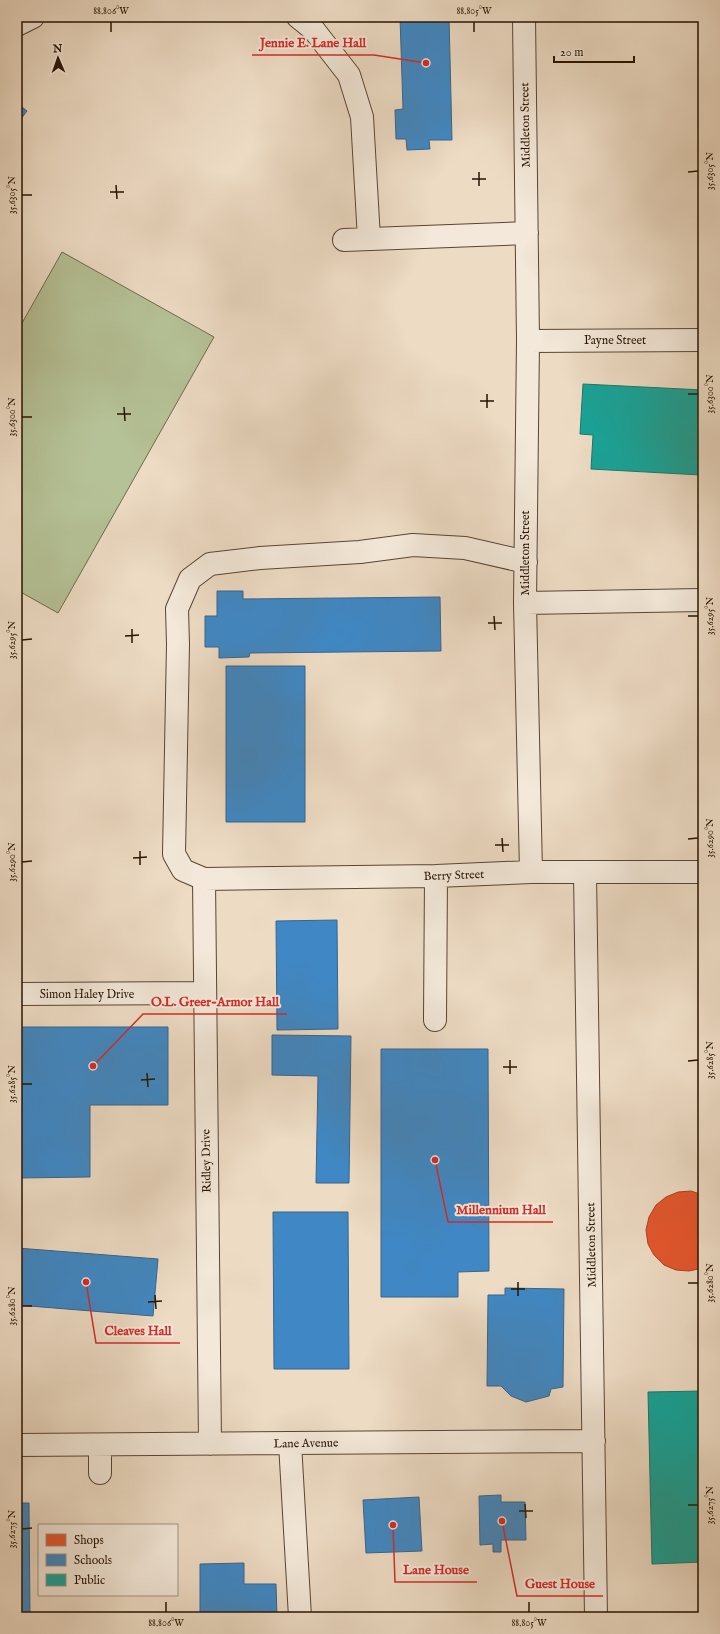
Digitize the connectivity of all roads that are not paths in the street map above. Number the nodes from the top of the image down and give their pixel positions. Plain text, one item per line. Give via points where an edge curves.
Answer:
1 (33, 17) edge
2 (298, 17) edge
3 (524, 17) edge
4 (17, 24) edge
5 (527, 234) junction
6 (369, 239) junction
7 (344, 240) dead end
8 (703, 340) edge
9 (528, 341) junction
10 (526, 562) junction
11 (703, 600) edge
12 (525, 603) junction
13 (531, 872) junction
14 (703, 872) edge
15 (585, 873) junction
16 (436, 876) junction
17 (204, 879) junction
18 (204, 993) junction
19 (17, 994) edge
20 (435, 1020) dead end
21 (594, 1441) junction
22 (290, 1443) junction
23 (210, 1444) junction
24 (17, 1445) edge
25 (100, 1445) junction
26 (100, 1473) dead end
27 (300, 1617) edge
28 (596, 1617) edge

1 - 4 street
2 - 6 street via 314,30 349,75 362,117
3 - 5 street, Middleton Street
5 - 6 street
5 - 9 street, Middleton Street
6 - 7 street
8 - 9 street, Payne Street
9 - 10 street, Middleton Street
10 - 12 street, Middleton Street
10 - 17 street via 465,548 413,545 360,552 210,564 190,579 177,609 174,854 183,870
11 - 12 street
12 - 13 street, Middleton Street
13 - 15 street, Berry Street
13 - 16 street, Berry Street
14 - 15 street, Berry Street
15 - 21 street, Middleton Street
16 - 17 street, Berry Street
16 - 20 street
17 - 18 street, Ridley Drive
18 - 19 street, Simon Haley Drive
18 - 23 street, Ridley Drive
21 - 22 street, Lane Avenue
21 - 28 street, Middleton Street
22 - 23 street, Lane Avenue
22 - 27 street
23 - 25 street, Lane Avenue
24 - 25 street, Lane Avenue
25 - 26 street

